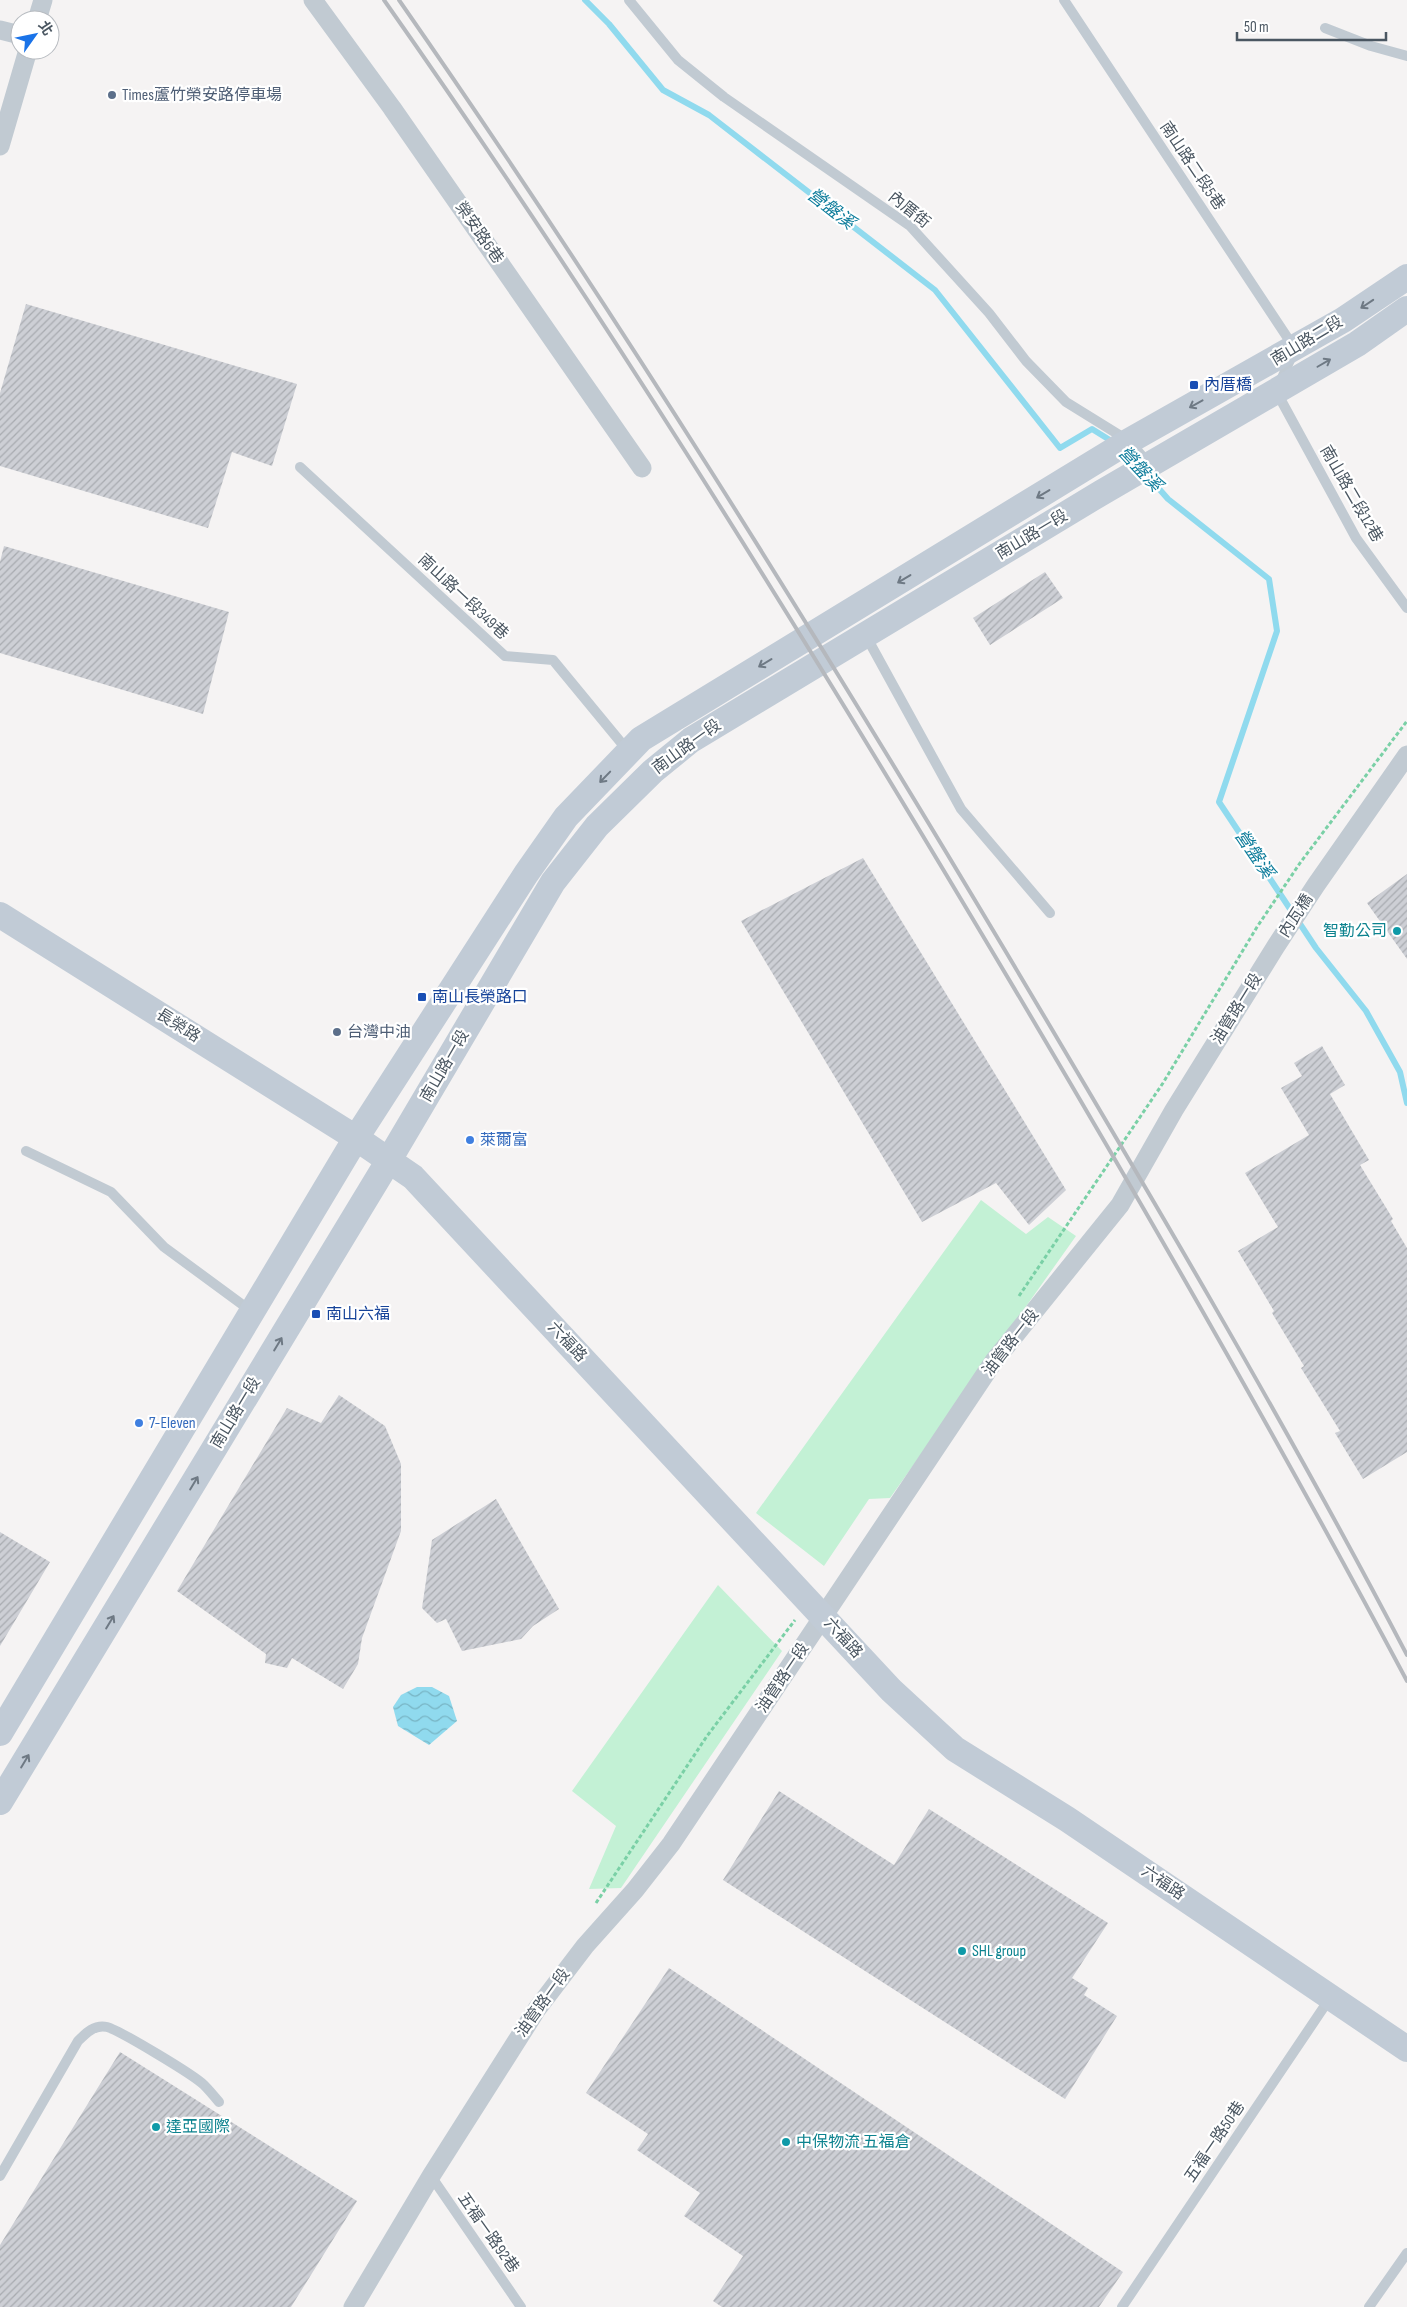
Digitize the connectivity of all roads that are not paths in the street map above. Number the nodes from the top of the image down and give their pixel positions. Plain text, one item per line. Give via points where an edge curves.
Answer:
1 (313, 0) edge
2 (629, 0) edge
3 (1064, 0) edge
4 (1325, 28) dead end
5 (1407, 56) edge
6 (25, 60) edge
7 (0, 146) edge
8 (1407, 277) edge
9 (1407, 309) edge
10 (1295, 349) junction
11 (1276, 391) junction
12 (1128, 442) junction
13 (1148, 466) junction
14 (300, 467) dead end
15 (642, 468) dead end
16 (1407, 608) edge
17 (865, 634) junction
18 (629, 752) junction
19 (1407, 755) edge
20 (1050, 912) dead end
21 (0, 915) edge
22 (1276, 946) joint
23 (356, 1138) junction
24 (26, 1152) dead end
25 (390, 1160) junction
26 (252, 1311) junction
27 (817, 1609) junction
28 (0, 1733) edge
29 (0, 1802) edge
30 (1331, 1998) junction
31 (1407, 2049) edge
32 (219, 2102) dead end
33 (0, 2176) edge
34 (431, 2176) junction
35 (1407, 2253) edge
36 (1124, 2306) edge
37 (353, 2307) edge
38 (521, 2307) edge
39 (1369, 2307) edge

1 - 15 street, 榮安路6巷 via 398,116
2 - 12 lane, 內厝街 via 678,60 910,226 989,313 1026,361 1066,402
3 - 10 lane, 南山路二段5巷
4 - 5 lane
6 - 7 street
8 -> 10 street, 南山路二段
11 -> 9 street, 南山路二段 via 1357,344
10 - 11 lane
10 -> 12 street, 南山路二段
11 - 13 street, 南山路二段
11 - 16 lane, 南山路二段12巷 via 1356,538
12 - 13 lane, 內厝街
12 -> 18 street, 南山路一段 via 642,739
13 - 17 street, 南山路一段
14 - 18 lane, 南山路一段349巷 via 505,656 553,660
17 - 20 lane via 961,809
17 - 25 street, 南山路一段 via 691,740 653,771 597,826 553,882
18 -> 23 street, 南山路一段 via 566,817
19 - 22 street, 內瓦橋
21 - 23 street, 長榮路
22 - 27 street, 油管路一段 via 1174,1110 1120,1205 994,1361
23 - 25 street, 六福路
23 - 26 street, 南山路一段
24 - 26 lane via 111,1192 164,1248
25 - 27 street, 六福路 via 413,1177
29 -> 25 street, 南山路一段
26 - 28 street, 南山路一段
27 - 30 street, 六福路 via 891,1690 954,1749 1067,1818
27 - 34 street, 油管路一段 via 672,1844 585,1946 537,2009
30 - 31 street, 六福路
30 - 36 lane, 五福一路50巷
32 - 33 lane via 203,2084 128,2037 108,2027 96,2027 86,2032 78,2042
34 - 37 street, 油管路一段
34 - 38 lane, 五福一路92巷
35 - 39 lane

